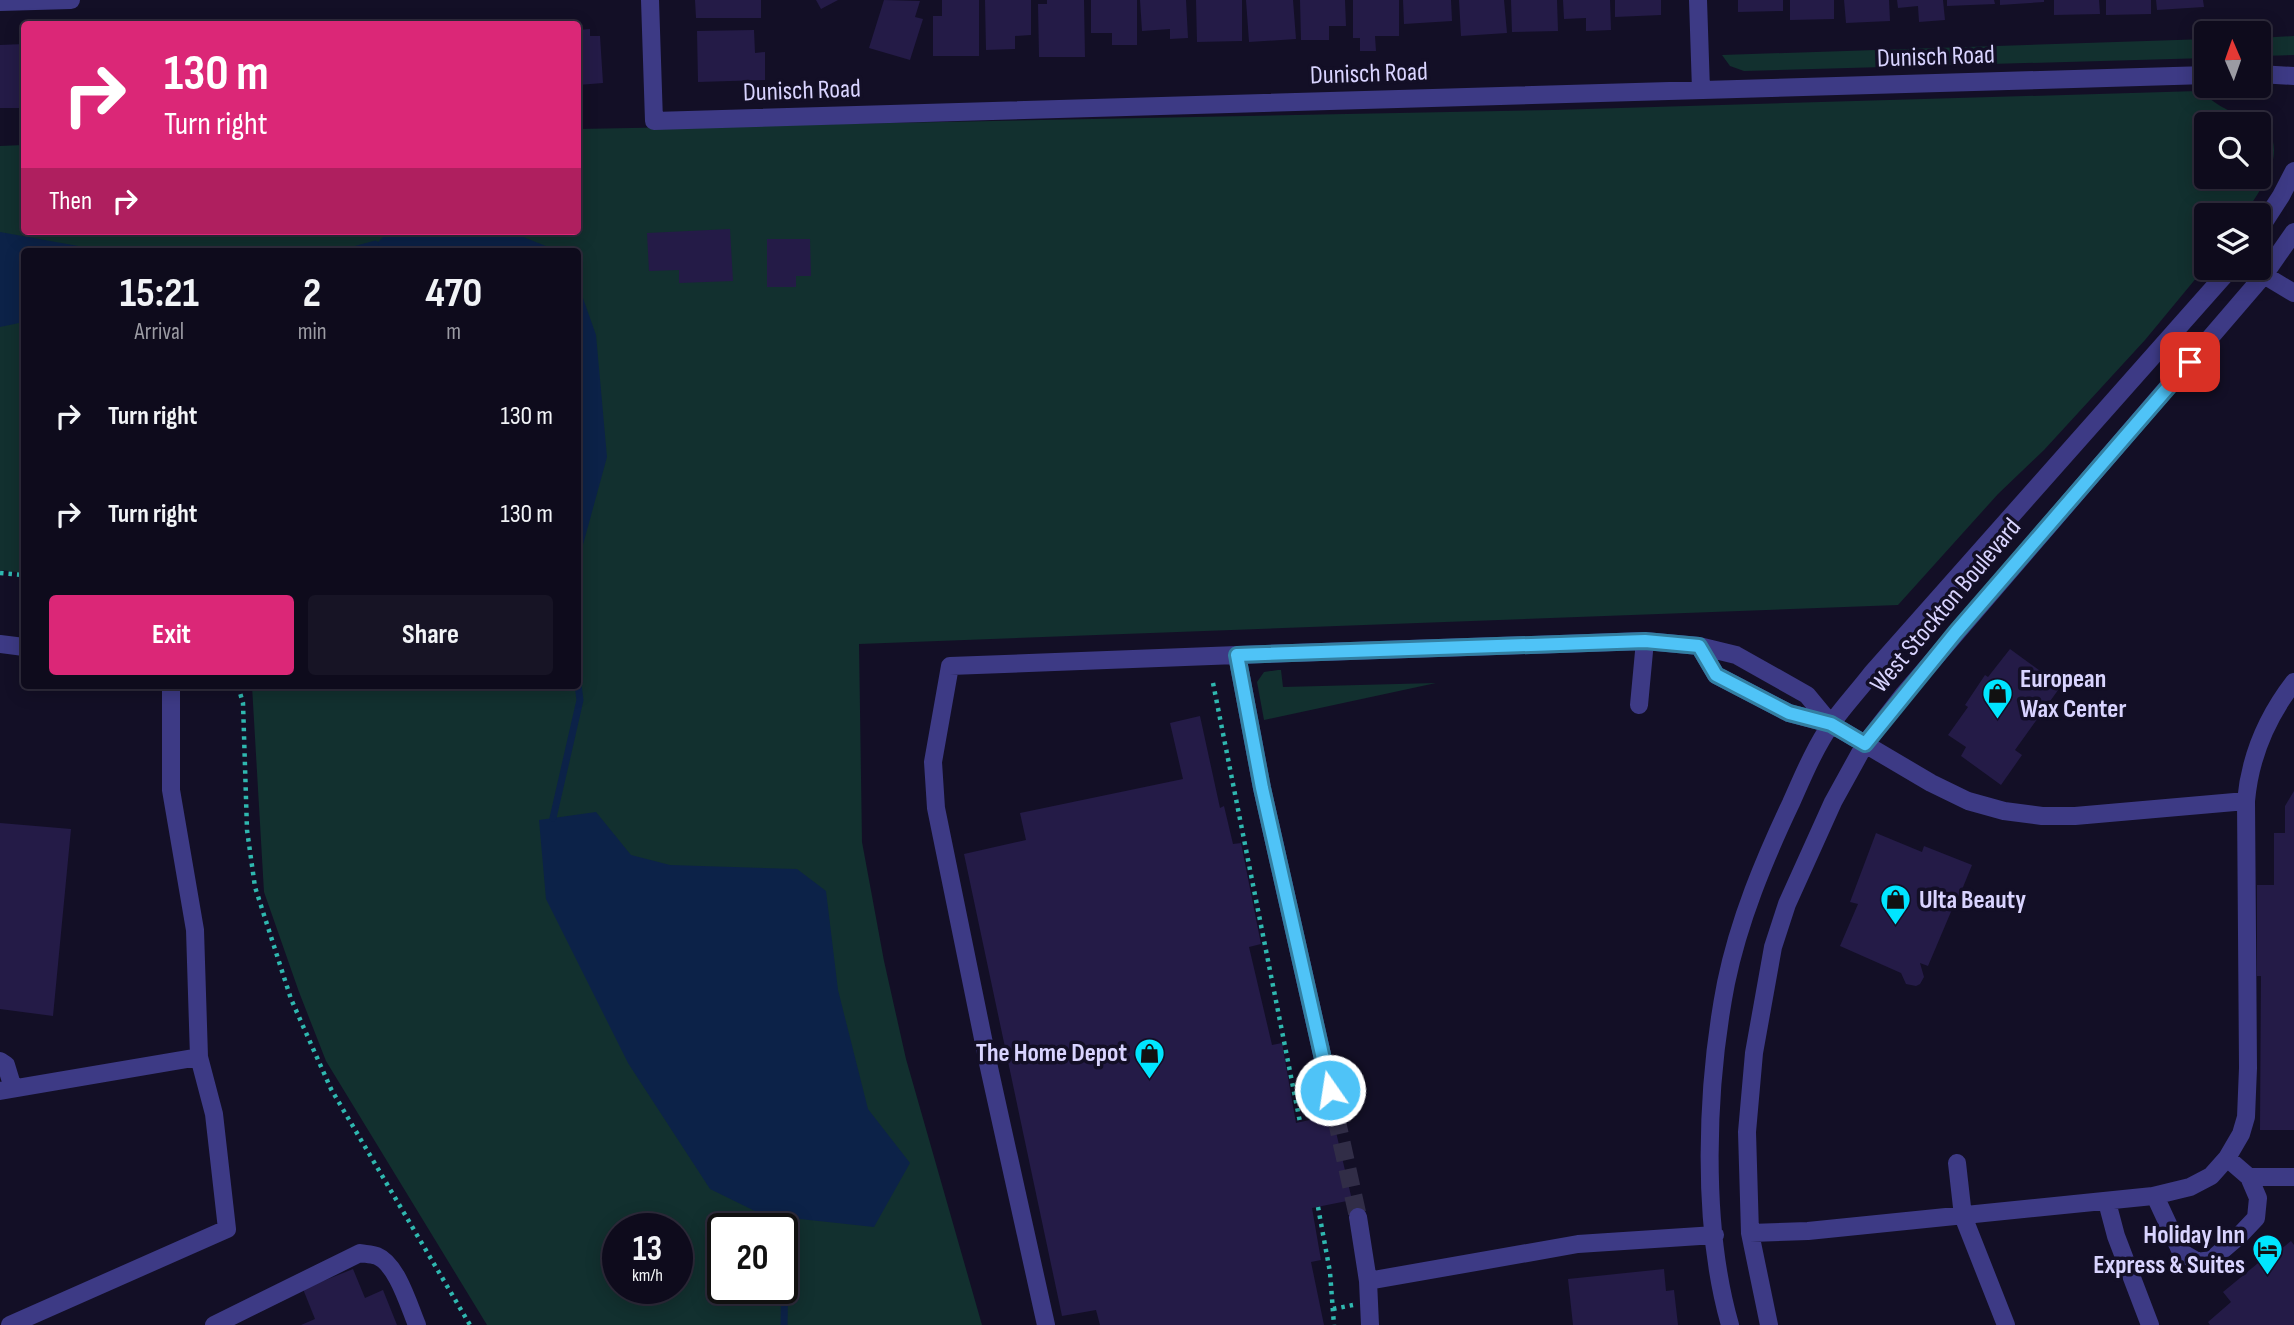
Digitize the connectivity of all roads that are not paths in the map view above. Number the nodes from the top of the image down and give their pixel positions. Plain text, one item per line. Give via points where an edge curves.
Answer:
1 (71, 0) edge
2 (650, 0) edge
3 (1698, 0) edge
4 (0, 2) edge
5 (2194, 75) edge
6 (2272, 75) edge
7 (2294, 76) edge
8 (1701, 90) junction
9 (2294, 171) edge
10 (2271, 211) edge
11 (2294, 232) edge
12 (2271, 265) edge
13 (2271, 279) edge
14 (2220, 280) edge
15 (2260, 280) edge
16 (2294, 293) edge
17 (1645, 641) junction
18 (0, 644) edge
19 (1699, 646) junction
20 (21, 647) edge
21 (1237, 655) junction
22 (2294, 682) edge
23 (171, 689) edge
24 (1639, 705) dead end
25 (1831, 724) junction
26 (1865, 744) junction
27 (2246, 801) junction
28 (199, 1057) junction
29 (0, 1061) edge
30 (6, 1090) edge
31 (1330, 1090) tunnel mouth
32 (2227, 1158) junction
33 (1957, 1163) dead end
34 (2249, 1177) junction
35 (2294, 1177) edge
36 (2155, 1196) junction
37 (2107, 1202) junction
38 (1964, 1216) junction
39 (1358, 1217) tunnel mouth
40 (1750, 1233) junction
41 (1715, 1235) junction
42 (1368, 1281) junction
43 (10, 1325) edge
44 (214, 1325) edge
45 (417, 1325) edge
46 (1046, 1325) edge
47 (1370, 1325) edge
48 (1730, 1325) edge
49 (1769, 1325) edge
50 (2006, 1325) edge
51 (2150, 1325) edge

1 - 4 street
2 - 8 street, Dunisch Road via 654,121
3 - 8 street
5 - 8 street, Dunisch Road
6 - 7 street
9 - 10 street
11 - 12 street, West Stockton Boulevard
13 - 16 street
14 - 25 street, West Stockton Boulevard
15 - 26 street, West Stockton Boulevard
17 - 19 street
17 - 21 street
17 - 24 street
18 - 20 street
19 - 25 street via 1735,655 1807,695
19 - 25 street via 1716,675 1789,713
21 - 31 street
21 - 46 street via 950,666 933,762 936,808
22 - 27 street via 2263,733 2248,776
23 - 28 street via 171,790 195,930
25 - 26 street
25 - 41 street, West Stockton Boulevard via 1757,881 1726,982 1711,1133
26 - 27 street via 1968,801 2017,813 2075,816
26 - 40 street, West Stockton Boulevard via 1833,802 1773,947 1754,1053 1747,1132
27 - 32 street via 2248,1087 2241,1134
28 - 30 street
28 - 43 street via 214,1114 227,1229
29 - 30 street via 6,1065
32 - 34 street
32 - 36 street via 2211,1176 2190,1188
33 - 38 street
34 - 35 street
34 - 36 street via 2258,1198 2256,1218 2211,1260 2198,1262 2181,1252
36 - 37 street
37 - 38 street
37 - 51 street
38 - 40 street
38 - 50 street
39 - 42 street
40 - 49 street, West Stockton Boulevard
41 - 42 street via 1578,1244
41 - 48 street, West Stockton Boulevard via 1720,1290
42 - 47 street
44 - 45 street via 360,1253 376,1255 387,1263

